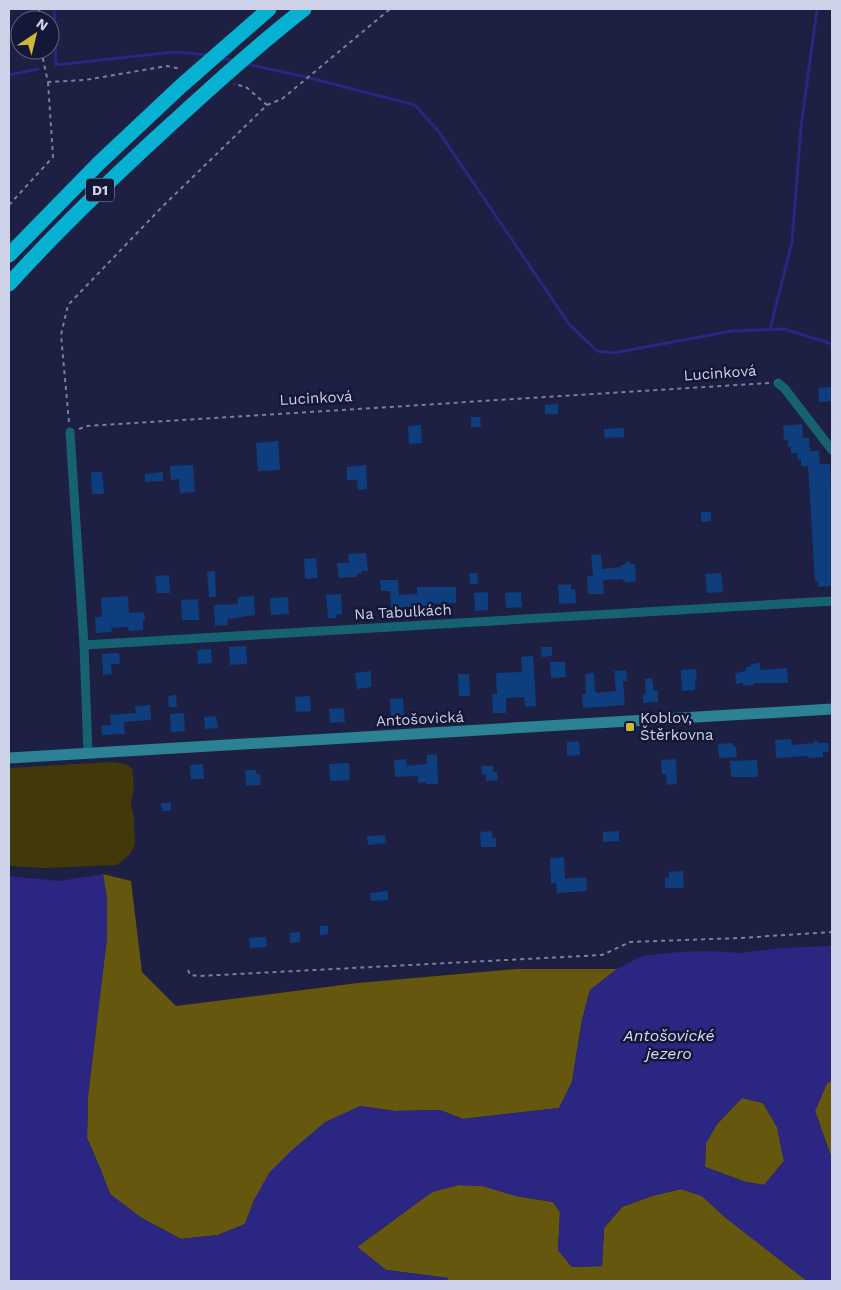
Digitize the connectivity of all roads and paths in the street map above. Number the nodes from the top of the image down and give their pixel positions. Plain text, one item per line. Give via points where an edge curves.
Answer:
1 (304, 9) edge
2 (390, 9) edge
3 (267, 10) edge
4 (43, 60) edge
5 (188, 70) dead end
6 (48, 82) junction
7 (230, 83) dead end
8 (267, 105) junction
9 (9, 204) edge
10 (9, 255) edge
11 (9, 284) edge
12 (778, 383) joint
13 (70, 432) junction
14 (832, 450) edge
15 (832, 601) edge
16 (84, 645) junction
17 (832, 709) edge
18 (88, 754) junction
19 (9, 758) edge
20 (832, 932) edge
21 (188, 970) dead end

1 - 11 highway, D1 via 196,101 70,219
2 - 8 path via 282,99
3 - 10 highway, D1 via 98,163
4 - 6 path
5 - 6 path via 167,66 85,80
6 - 9 path via 52,157
7 - 8 path via 246,87
8 - 13 path via 68,305 61,334
12 - 13 path, Lucinková via 124,423 87,426
12 - 14 street
13 - 16 street
15 - 16 street, Na Tabulkách
16 - 18 street
17 - 18 street, Antošovická
18 - 19 street, Antošovická
20 - 21 path via 630,942 602,955 199,976 190,975

